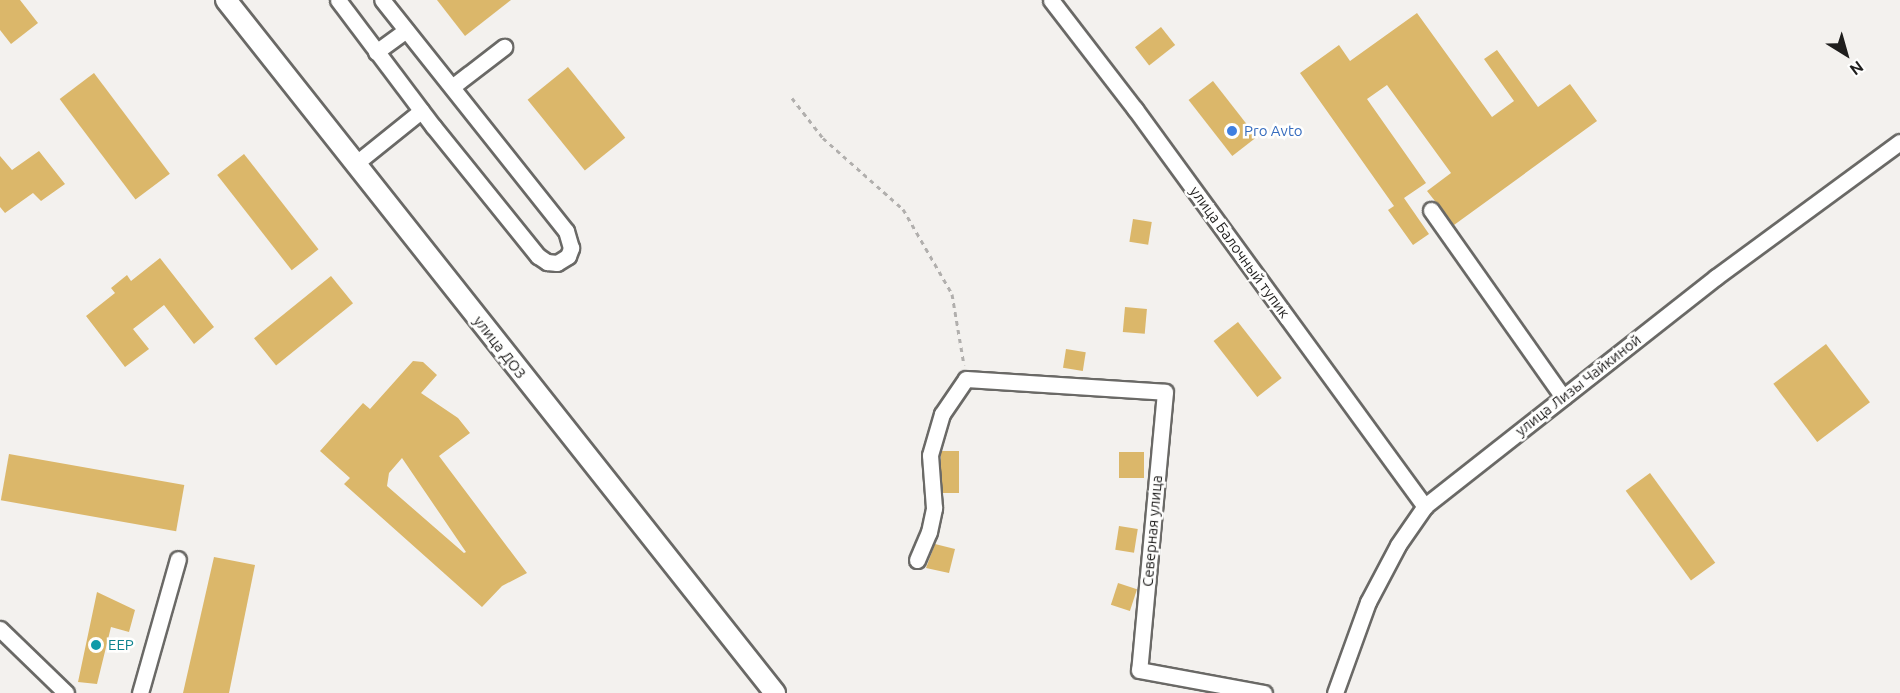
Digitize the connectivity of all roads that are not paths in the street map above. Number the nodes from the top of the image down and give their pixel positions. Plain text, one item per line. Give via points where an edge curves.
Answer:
1 (226, 0) edge
2 (338, 0) edge
3 (382, 0) edge
4 (1051, 0) edge
5 (405, 30) junction
6 (504, 47) dead end
7 (376, 52) junction
8 (452, 87) junction
9 (421, 111) junction
10 (1900, 142) edge
11 (355, 164) junction
12 (1431, 210) dead end
13 (1563, 397) junction
14 (1425, 506) junction
15 (178, 559) dead end
16 (917, 560) dead end
17 (0, 629) edge
18 (66, 693) edge
19 (140, 693) edge
20 (775, 693) edge
21 (1264, 693) edge
22 (1335, 693) edge

1 - 11 main road, улица ДОЗ
2 - 7 street
3 - 5 street
4 - 14 street, улица Балочный тупик via 1136,109
5 - 7 street
5 - 8 street
6 - 8 street
7 - 9 street
8 - 9 street via 566,231 571,248 568,256 557,263 538,256
9 - 11 street
10 - 13 street, улица Лизы Чайкиной via 1716,277
11 - 20 main road, улица ДОЗ
12 - 13 street
13 - 14 street, улица Лизы Чайкиной
14 - 22 street, улица Лизы Чайкиной via 1398,545 1368,602
15 - 19 street
16 - 21 street, Северная улица via 934,508 930,454 942,414 966,379 1165,392 1139,670
17 - 18 street

